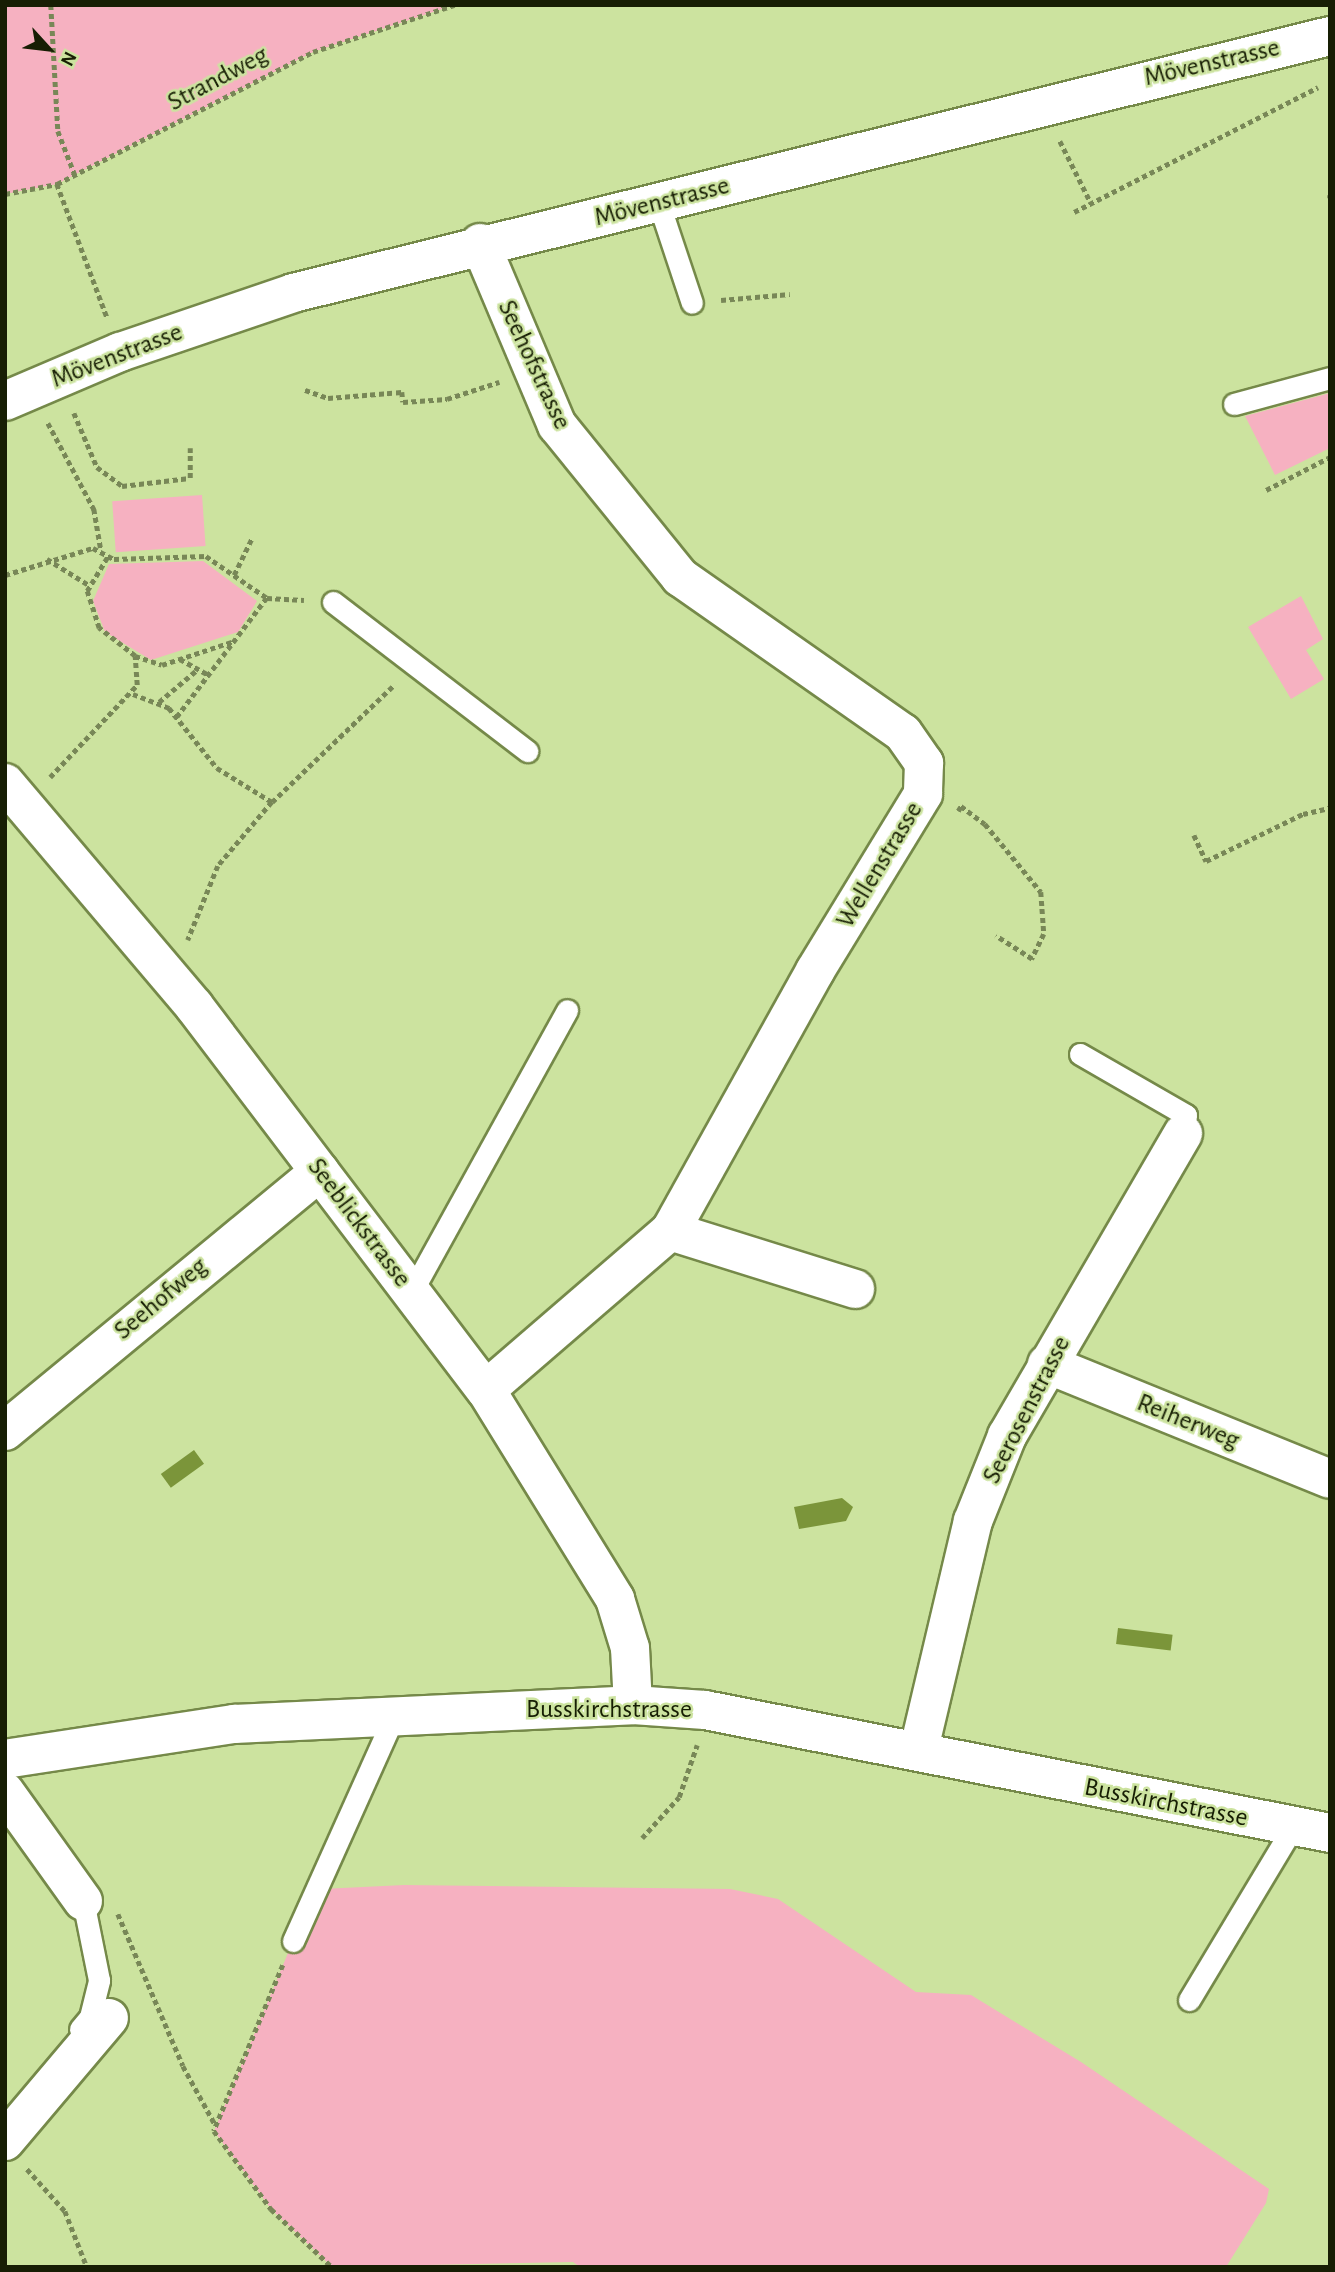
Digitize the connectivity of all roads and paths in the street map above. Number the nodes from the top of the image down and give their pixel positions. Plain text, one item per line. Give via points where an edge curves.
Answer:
1 (51, 5) edge
2 (454, 5) edge
3 (1330, 36) edge
4 (1318, 87) dead end
5 (1041, 103) junction
6 (75, 175) junction
7 (57, 184) junction
8 (5, 194) edge
9 (1091, 203) junction
10 (659, 204) junction
11 (1074, 212) dead end
12 (480, 243) junction
13 (790, 294) dead end
14 (692, 303) joint
15 (120, 352) junction
16 (533, 370) junction
17 (60, 378) junction
18 (1330, 378) edge
19 (305, 390) dead end
20 (5, 401) edge
21 (1234, 404) dead end
22 (43, 414) dead end
23 (190, 448) dead end
24 (1330, 457) edge
25 (1266, 490) dead end
26 (252, 538) dead end
27 (101, 550) junction
28 (108, 556) junction
29 (47, 559) junction
30 (5, 575) edge
31 (234, 575) junction
32 (680, 577) joint
33 (89, 585) junction
34 (267, 598) junction
35 (333, 602) joint
36 (235, 641) junction
37 (135, 656) junction
38 (180, 659) junction
39 (415, 666) junction
40 (198, 669) junction
41 (208, 675) junction
42 (133, 694) junction
43 (159, 702) junction
44 (177, 717) junction
45 (527, 751) dead end
46 (22, 785) edge
47 (272, 802) junction
48 (1330, 808) edge
49 (955, 816) dead end
50 (1194, 835) dead end
51 (996, 936) dead end
52 (186, 946) dead end
53 (567, 1010) dead end
54 (1080, 1054) dead end
55 (1183, 1134) joint
56 (320, 1171) junction
57 (670, 1231) junction
58 (855, 1289) dead end
59 (411, 1293) junction
60 (1047, 1364) junction
61 (486, 1390) junction
62 (5, 1431) edge
63 (1330, 1479) edge
64 (633, 1705) junction
65 (705, 1710) junction
66 (395, 1714) junction
67 (919, 1749) junction
68 (5, 1759) edge
69 (5, 1792) edge
70 (1293, 1827) junction
71 (1330, 1833) edge
72 (642, 1838) dead end
73 (83, 1901) joint
74 (293, 1941) joint
75 (1189, 2000) dead end
76 (93, 2025) joint
77 (13, 2152) edge
78 (87, 2267) edge
79 (332, 2267) edge

1 - 6 path via 58,131
2 - 6 path, Strandweg via 313,52
3 - 5 street, Mövenstrasse
4 - 9 path
5 - 9 path
5 - 10 street, Mövenstrasse
6 - 7 path, Strandweg
7 - 8 path, Strandweg
7 - 15 path
9 - 11 path
10 - 12 street, Mövenstrasse
10 - 14 lane
12 - 15 street, Mövenstrasse via 293,293
12 - 16 street, Seehofstrasse
13 - 14 path
15 - 17 street, Mövenstrasse
16 - 19 path via 447,399 403,402 402,392 328,398
16 - 32 street, Seehofstrasse via 557,425
17 - 20 street, Mövenstrasse
17 - 23 path via 97,467 122,486 190,478
18 - 21 lane
22 - 27 path via 94,509
24 - 25 path
26 - 31 path
27 - 28 path
27 - 29 path
28 - 31 path via 206,556
28 - 33 path
29 - 30 path
29 - 33 path
31 - 34 path
32 - 57 street, Wellenstrasse via 903,733 924,763 923,794 815,971
33 - 37 path via 99,628
34 - 35 path
34 - 36 path
35 - 39 lane
36 - 38 path
36 - 41 path
37 - 38 path via 154,666
37 - 42 path
38 - 40 path
39 - 45 lane
39 - 47 path
40 - 41 path
40 - 43 path
41 - 44 path
42 - 43 path
42 - 46 path
43 - 44 path
44 - 47 path via 218,768
46 - 56 street, Seeblickstrasse
47 - 52 path via 218,866
48 - 50 path via 1303,814 1206,861
49 - 51 path via 961,806 985,824 1041,892 1044,934 1032,959
53 - 59 lane
54 - 55 lane via 1185,1115
55 - 60 street, Seerosenstrasse
56 - 59 street, Seeblickstrasse
56 - 62 street, Seehofweg
57 - 58 street
57 - 61 street, Wellenstrasse
59 - 61 street, Seeblickstrasse
60 - 63 street, Reiherweg
60 - 67 street, Seerosenstrasse via 1007,1436 973,1521
61 - 64 street, Seeblickstrasse via 615,1599 630,1648
64 - 65 street, Busskirchstrasse
64 - 66 street, Busskirchstrasse
65 - 67 street, Busskirchstrasse
65 - 72 path via 679,1797
66 - 68 street, Busskirchstrasse via 234,1724
66 - 74 lane
67 - 70 street, Busskirchstrasse
69 - 73 street
70 - 71 street, Busskirchstrasse
70 - 75 lane
73 - 76 lane via 99,1980 90,2017
74 - 79 path via 214,2131 271,2209
76 - 77 street
77 - 78 path via 65,2211

